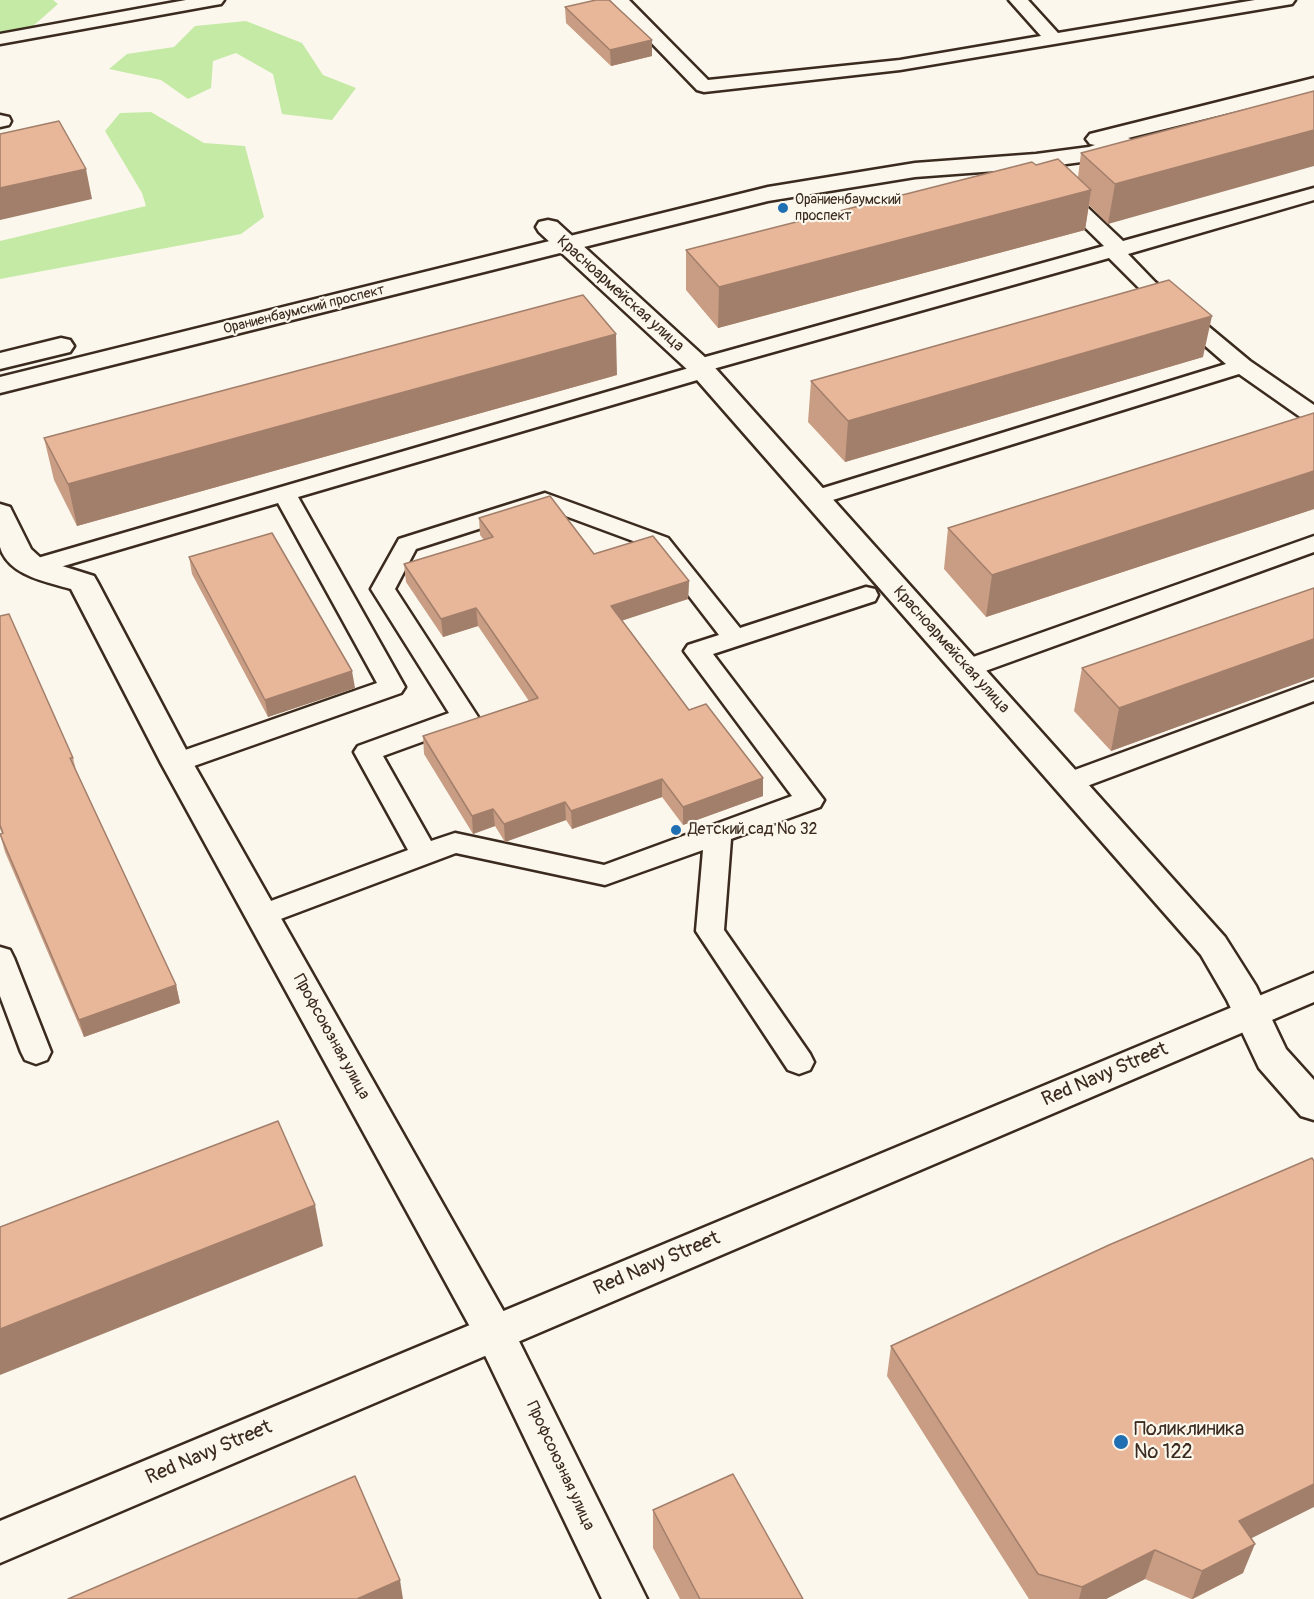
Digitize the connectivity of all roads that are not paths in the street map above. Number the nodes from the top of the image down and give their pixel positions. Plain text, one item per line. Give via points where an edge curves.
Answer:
1 (216, 0) edge
2 (619, 0) edge
3 (1018, 0) edge
4 (1286, 0) edge
5 (0, 39) edge
6 (1054, 39) junction
7 (1314, 85) edge
8 (1314, 97) edge
9 (1036, 160) junction
10 (1314, 194) edge
11 (556, 236) junction
12 (1119, 249) junction
13 (0, 361) edge
14 (1242, 366) junction
15 (701, 368) junction
16 (0, 385) edge
17 (1314, 416) edge
18 (284, 492) junction
19 (815, 498) junction
20 (0, 513) edge
21 (1314, 544) edge
22 (17, 560) edge
23 (866, 595) dead end
24 (735, 639) junction
25 (968, 668) junction
26 (1314, 691) edge
27 (177, 763) junction
28 (1070, 782) junction
29 (718, 834) junction
30 (424, 854) junction
31 (262, 915) junction
32 (0, 958) edge
33 (1314, 987) edge
34 (1252, 1013) junction
35 (36, 1052) dead end
36 (799, 1062) dead end
37 (1314, 1105) edge
38 (494, 1332) junction
39 (0, 1542) edge
40 (625, 1599) edge

1 - 5 lane
2 - 6 lane via 704,86 900,65
3 - 6 lane
4 - 6 lane
7 - 11 street, Ораниенбаумский проспект via 1115,136 875,157 731,181
8 - 9 street, Ораниенбаумский проспект via 1100,151
9 - 11 street, Ораниенбаумский проспект via 859,178
9 - 12 lane via 1044,175
10 - 12 lane
11 - 13 street, Ораниенбаумский проспект
11 - 15 street, Красноармейская улица
11 - 16 street, Ораниенбаумский проспект
12 - 14 lane via 1117,255 1148,286
12 - 15 lane
14 - 17 lane
14 - 19 lane
15 - 18 lane
15 - 19 street, Красноармейская улица
18 - 22 lane
18 - 27 lane via 392,687
19 - 25 street, Красноармейская улица
20 - 22 street
21 - 25 lane
22 - 27 street, Профсоюзная улица via 83,583
23 - 24 lane
24 - 29 lane via 697,651 810,800
24 - 30 lane via 660,543 545,500 407,544 383,589 465,717 367,752
25 - 28 street, Красноармейская улица
26 - 28 lane
27 - 31 street, Профсоюзная улица
28 - 34 street, Красноармейская улица via 1213,946
29 - 30 lane via 605,875 455,843
29 - 36 lane via 710,931
30 - 31 lane
31 - 38 street, Профсоюзная улица
32 - 35 lane
33 - 34 street, Red Navy Street
34 - 37 street, Красноармейская улица via 1272,1058
34 - 38 street, Red Navy Street
38 - 39 street, Red Navy Street
38 - 40 street, Профсоюзная улица

